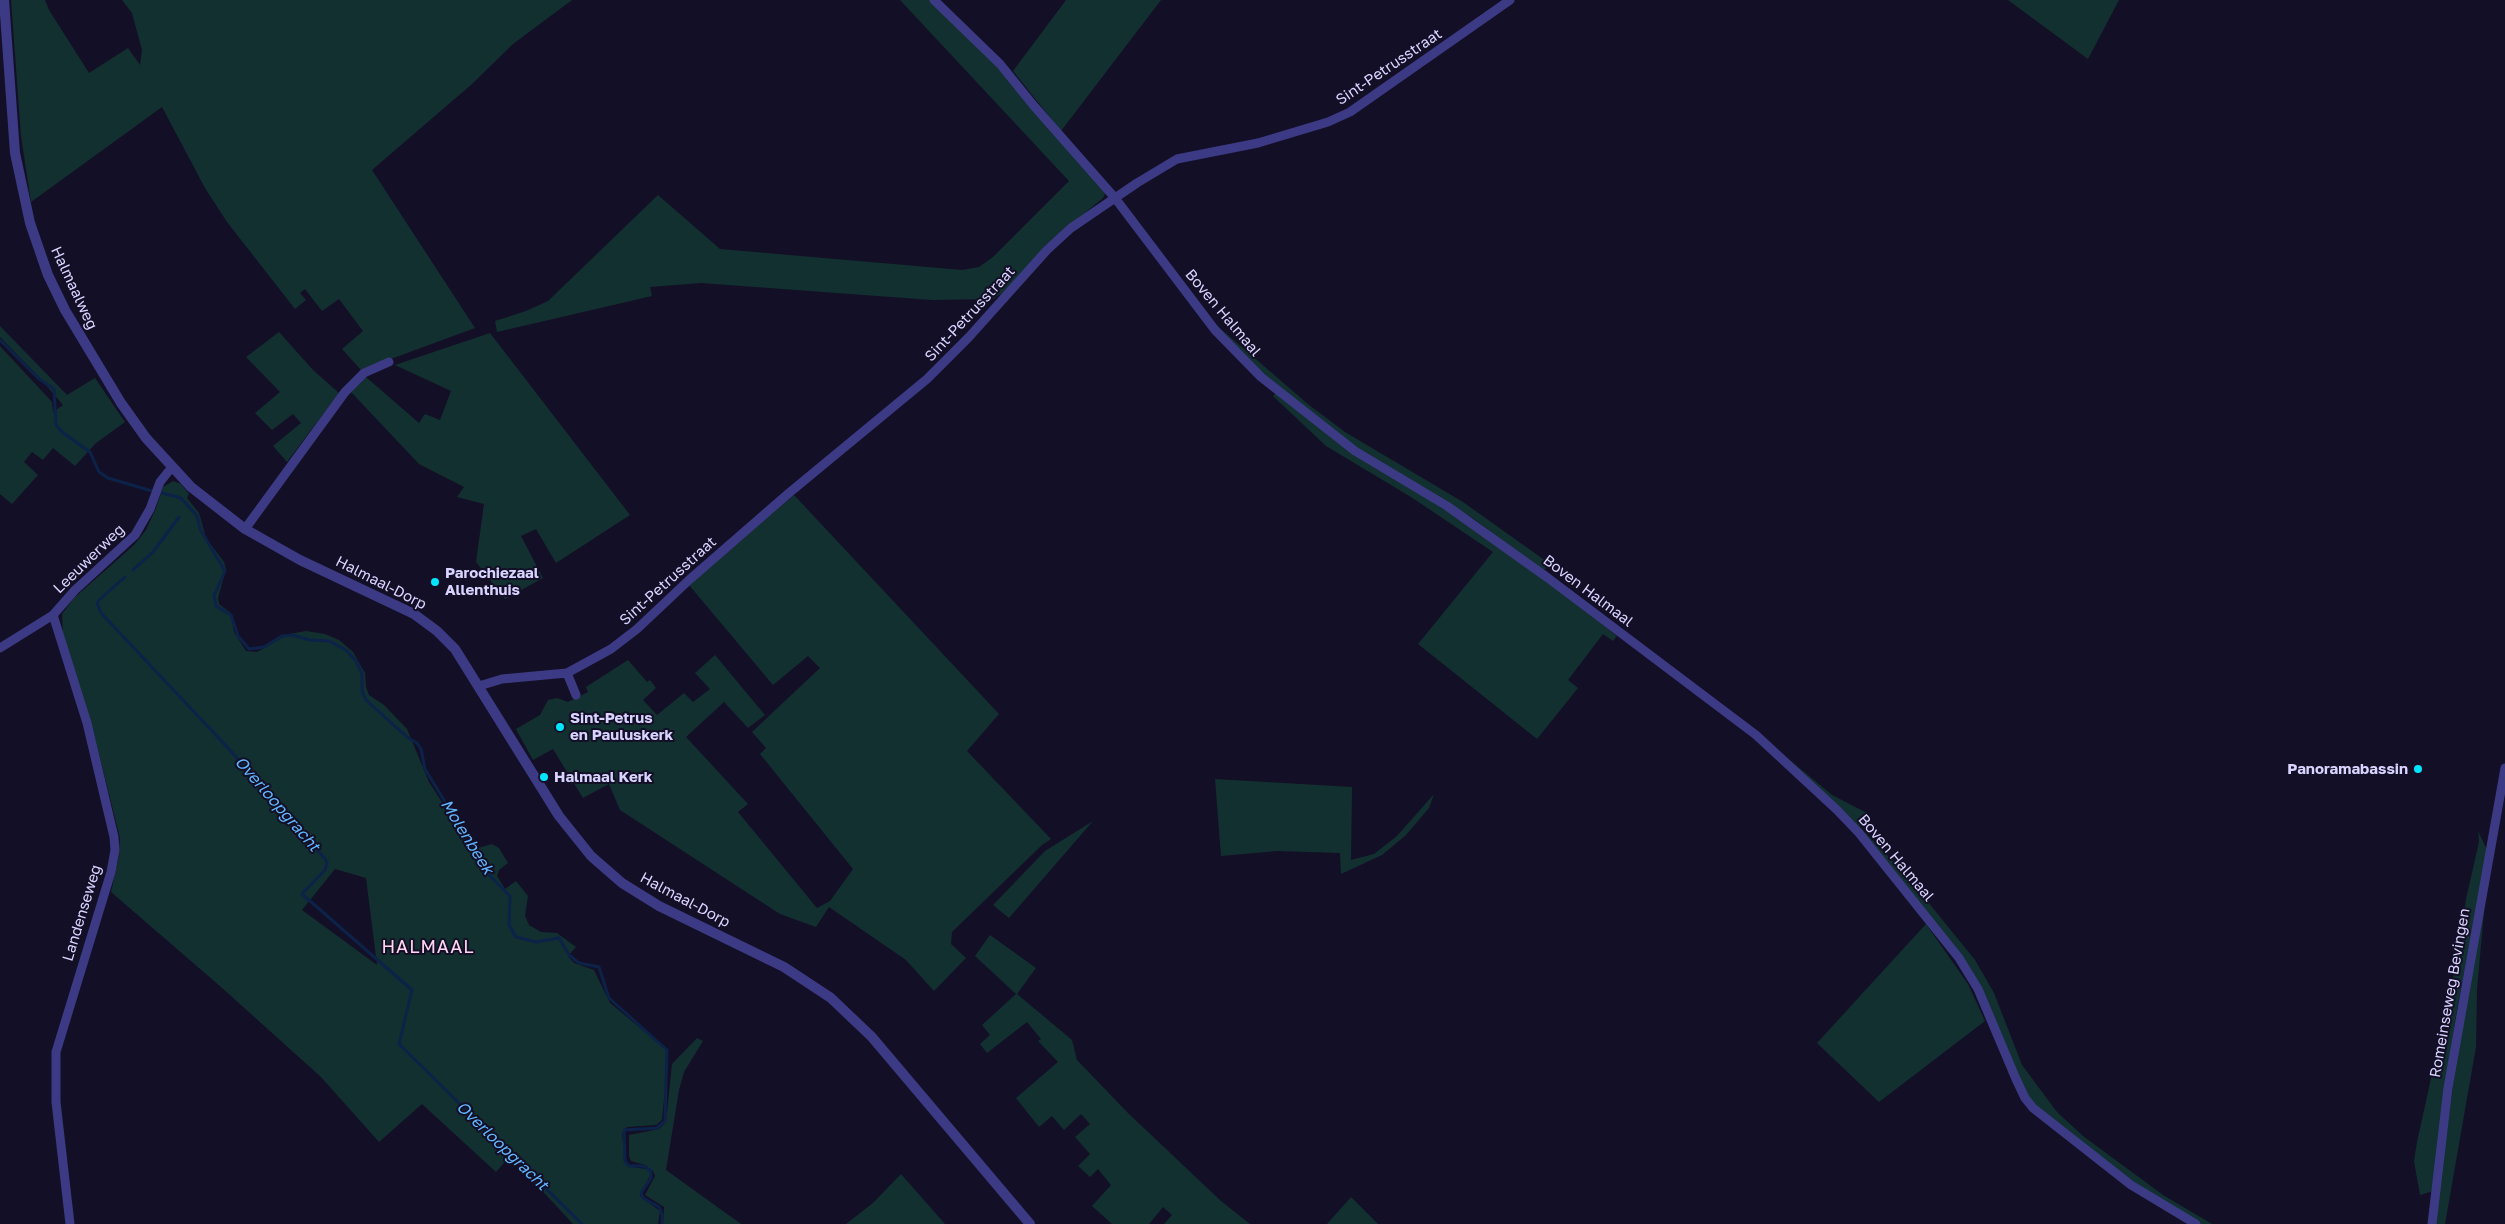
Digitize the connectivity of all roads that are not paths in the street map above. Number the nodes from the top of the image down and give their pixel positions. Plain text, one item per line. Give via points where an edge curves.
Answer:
1 (4, 0) edge
2 (934, 0) edge
3 (1510, 0) edge
4 (1115, 198) junction
5 (390, 362) dead end
6 (172, 467) junction
7 (245, 529) junction
8 (52, 614) junction
9 (0, 648) edge
10 (567, 673) junction
11 (479, 686) junction
12 (576, 695) dead end
13 (2505, 768) edge
14 (70, 1224) edge
15 (1030, 1224) edge
16 (2196, 1224) edge
17 (2432, 1224) edge

1 - 6 street, Halmaalweg via 15,153 30,223 46,268 64,310 111,387 146,438
2 - 4 street, Boven Halmaal via 1000,64
3 - 4 street, Sint-Petrusstraat via 1350,112 1258,143 1177,159
4 - 10 street, Sint-Petrusstraat via 1071,228 1046,250 927,380 789,493 637,629
4 - 16 street, Boven Halmaal via 1210,323 1266,382 1355,451 1447,506 1548,578 1756,735 1812,786 1859,833 1959,958 1978,989 2016,1079 2033,1108 2130,1185
5 - 7 street via 364,373 345,392
6 - 7 street, Halmaalweg
6 - 8 street, Leeuwerweg via 160,482 135,535
7 - 11 street, Halmaal-Dorp via 426,623 455,649
8 - 9 street, Leeuwerweg
8 - 14 street, Landenseweg via 87,723 114,838 110,872 56,1052 56,1102
10 - 11 street, Sint-Petrusstraat via 502,679
10 - 12 street
11 - 15 street, Halmaal-Dorp via 559,816 591,856 622,883 659,906 784,967 831,998 871,1036
13 - 17 street, Romeinseweg Bevingen via 2448,1088

